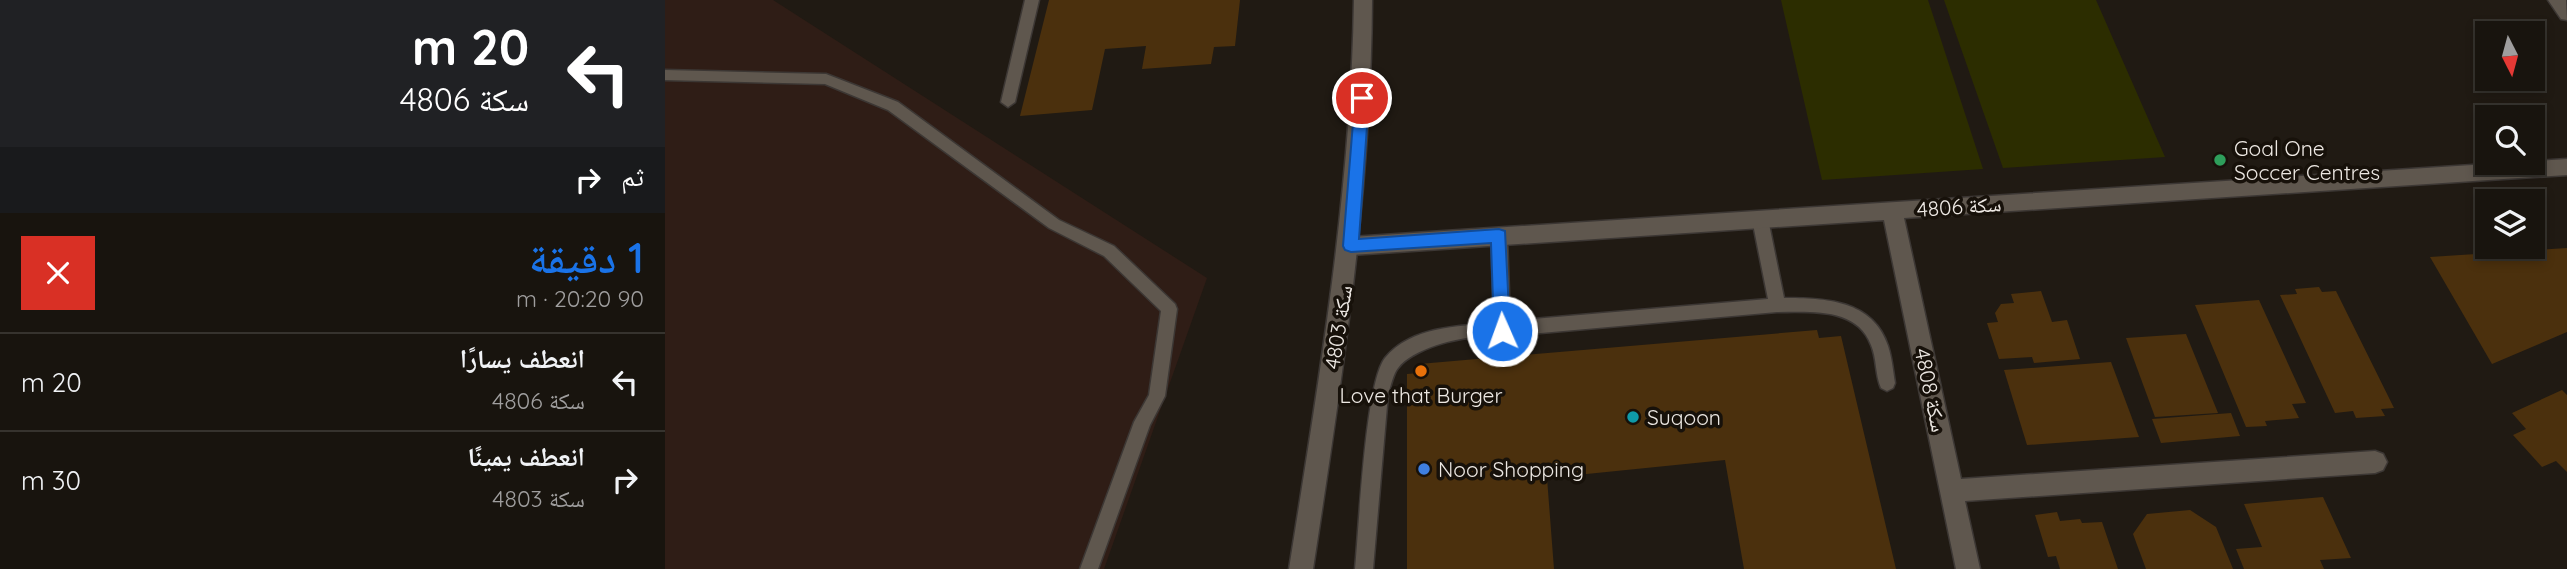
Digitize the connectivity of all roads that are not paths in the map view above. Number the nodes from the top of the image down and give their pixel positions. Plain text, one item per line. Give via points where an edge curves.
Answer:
1 (1032, 0) edge
2 (1363, 0) edge
3 (2557, 0) edge
4 (2567, 14) edge
5 (665, 75) edge
6 (1008, 102) dead end
7 (2567, 167) edge
8 (1892, 211) junction
9 (1761, 219) junction
10 (1499, 236) junction
11 (1351, 246) junction
12 (1777, 305) junction
13 (1502, 331) junction
14 (1887, 383) dead end
15 (2375, 461) dead end
16 (1952, 491) junction
17 (1089, 569) edge
18 (1301, 569) edge
19 (1364, 569) edge
20 (1968, 569) edge

1 - 6 lane
2 - 11 street, سكة 4803 via 1364,74
3 - 4 street
5 - 17 lane via 826,79 893,106 1054,224 1108,251 1168,309 1157,396 1143,422
7 - 8 street, سكة 4806
8 - 9 street, سكة 4806
8 - 16 street, سكة 4808
9 - 10 street, سكة 4806
9 - 12 lane
10 - 11 street, سكة 4806
10 - 13 lane
11 - 18 street, سكة 4803
12 - 13 lane
12 - 14 lane via 1829,305 1860,317 1878,339
13 - 19 lane via 1444,334 1408,349 1390,364 1380,394
15 - 16 street
16 - 20 street, سكة 4808

